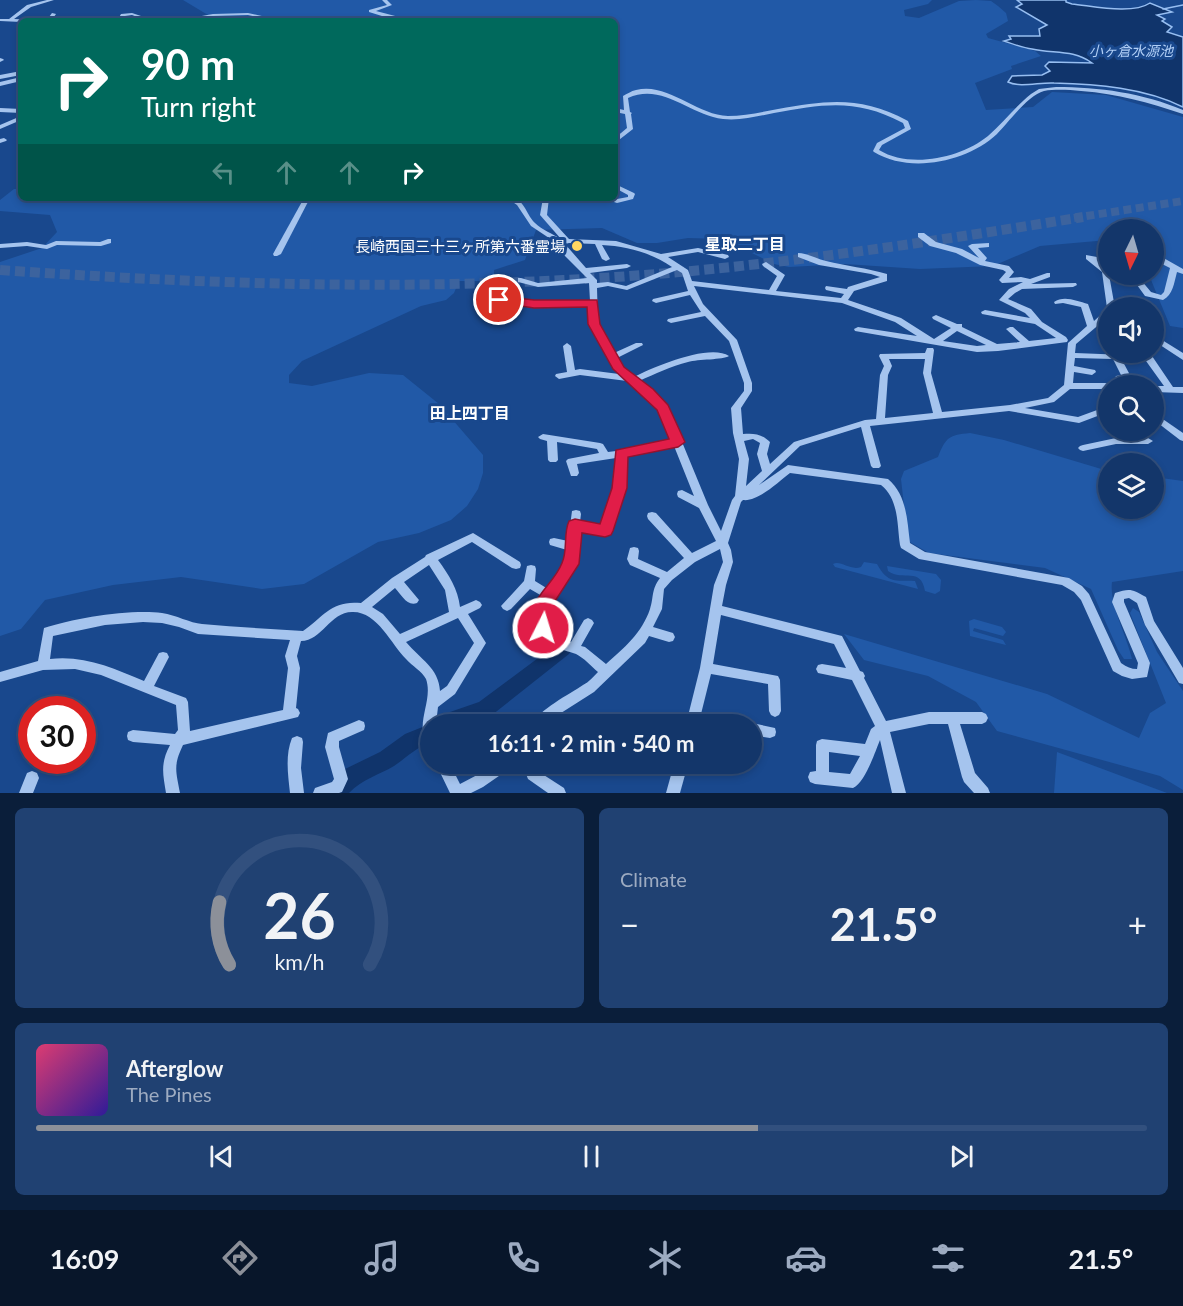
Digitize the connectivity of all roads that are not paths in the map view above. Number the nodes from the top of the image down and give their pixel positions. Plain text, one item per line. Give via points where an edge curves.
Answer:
1 (52, 0) edge
2 (384, 0) edge
3 (22, 12) junction
4 (34, 13) dead end
5 (54, 14) dead end
6 (51, 18) edge
7 (121, 18) edge
8 (143, 18) edge
9 (196, 18) edge
10 (264, 18) edge
11 (397, 18) edge
12 (10, 19) junction
13 (0, 20) edge
14 (18, 20) edge
15 (18, 74) edge
16 (0, 77) edge
17 (18, 80) edge
18 (0, 84) edge
19 (0, 110) edge
20 (18, 111) edge
21 (618, 111) edge
22 (1183, 112) edge
23 (629, 113) junction
24 (18, 119) edge
25 (0, 127) edge
26 (618, 139) edge
27 (618, 187) edge
28 (305, 201) edge
29 (514, 201) edge
30 (545, 201) edge
31 (618, 201) edge
32 (921, 235) dead end
33 (558, 240) junction
34 (108, 242) dead end
35 (598, 243) junction
36 (986, 245) dead end
37 (0, 246) edge
38 (277, 254) dead end
39 (801, 255) dead end
40 (661, 256) junction
41 (725, 257) dead end
42 (1098, 259) edge
43 (607, 261) dead end
44 (981, 262) junction
45 (1164, 262) edge
46 (766, 264) dead end
47 (1098, 264) edge
48 (627, 266) dead end
49 (678, 267) junction
50 (1174, 267) junction
51 (584, 272) junction
52 (1183, 272) edge
53 (1047, 275) dead end
54 (521, 280) dead end
55 (1030, 282) junction
56 (593, 283) junction
57 (1073, 285) dead end
58 (1141, 285) edge
59 (1022, 286) junction
60 (691, 288) junction
61 (829, 288) dead end
62 (848, 292) junction
63 (771, 293) junction
64 (499, 300) dead end
65 (656, 301) dead end
66 (843, 301) junction
67 (1058, 302) dead end
68 (593, 303) junction
69 (985, 312) dead end
70 (706, 313) junction
71 (936, 317) dead end
72 (672, 321) dead end
73 (1098, 321) edge
74 (1037, 322) junction
75 (959, 326) junction
76 (1091, 326) junction
77 (858, 329) dead end
78 (1010, 329) dead end
79 (1067, 341) junction
80 (933, 342) junction
81 (1026, 343) junction
82 (639, 345) dead end
83 (1164, 345) edge
84 (567, 346) dead end
85 (998, 348) junction
86 (1071, 355) junction
87 (725, 356) dead end
88 (929, 356) junction
89 (1098, 356) edge
90 (612, 357) junction
91 (1183, 357) edge
92 (1152, 363) edge
93 (1069, 368) junction
94 (571, 372) junction
95 (1092, 372) dead end
96 (559, 376) dead end
97 (630, 379) junction
98 (1068, 386) junction
99 (1098, 386) edge
100 (1164, 390) edge
101 (1171, 390) junction
102 (1183, 390) edge
103 (1010, 408) junction
104 (1098, 413) edge
105 (938, 414) junction
106 (880, 421) junction
107 (865, 423) junction
108 (1164, 424) edge
109 (739, 438) junction
110 (1183, 438) edge
111 (1112, 441) edge
112 (678, 442) junction
113 (1083, 448) dead end
114 (621, 453) junction
115 (605, 455) junction
116 (553, 459) dead end
117 (876, 466) dead end
118 (767, 472) junction
119 (574, 473) dead end
120 (682, 494) dead end
121 (740, 496) junction
122 (703, 505) junction
123 (652, 516) dead end
124 (554, 542) dead end
125 (723, 542) junction
126 (573, 547) junction
127 (634, 551) dead end
128 (430, 558) junction
129 (692, 559) junction
130 (516, 565) dead end
131 (531, 569) dead end
132 (668, 578) junction
133 (396, 581) junction
134 (529, 583) junction
135 (549, 595) junction
136 (413, 600) dead end
137 (476, 605) dead end
138 (507, 606) dead end
139 (363, 608) junction
140 (715, 609) junction
141 (458, 613) junction
142 (588, 623) dead end
143 (647, 630) junction
144 (297, 635) junction
145 (669, 638) dead end
146 (399, 640) junction
147 (574, 647) junction
148 (163, 657) dead end
149 (43, 665) junction
150 (706, 668) junction
151 (822, 669) dead end
152 (607, 672) junction
153 (859, 676) junction
154 (0, 677) edge
155 (1183, 679) edge
156 (147, 687) junction
157 (434, 703) junction
158 (774, 711) dead end
159 (432, 714) edge
160 (550, 714) edge
161 (695, 714) edge
162 (952, 717) junction
163 (982, 718) dead end
164 (358, 726) dead end
165 (883, 728) junction
166 (762, 731) edge
167 (770, 732) dead end
168 (132, 736) dead end
169 (178, 740) junction
170 (297, 742) dead end
171 (869, 750) junction
172 (448, 774) edge
173 (478, 774) edge
174 (533, 774) dead end
175 (678, 774) edge
176 (32, 778) dead end
177 (26, 793) edge
178 (173, 793) edge
179 (297, 793) edge
180 (320, 793) edge
181 (457, 793) edge
182 (559, 793) edge
183 (673, 793) edge
184 (899, 793) edge
185 (983, 793) edge

1 - 3 street
2 - 11 street via 390,5 371,11
3 - 4 street
3 - 12 street
5 - 6 street
7 - 8 street via 130,14
9 - 10 street via 241,14
12 - 13 street
12 - 14 street
15 - 16 street
17 - 18 street
19 - 20 street
21 - 23 street
22 - 23 street via 1096,91 1041,90 982,143 962,153 911,162 892,160 876,151 879,144 908,129 906,122 855,104 832,102 723,118 644,91 625,97
23 - 26 street via 630,129
24 - 25 street
27 - 31 street via 632,194 631,198
28 - 38 street
29 - 33 street via 533,225
30 - 33 street via 543,215 565,239
32 - 44 street via 933,244
33 - 35 street
33 - 51 street
34 - 37 street
35 - 40 street via 616,243
35 - 43 street
36 - 44 street via 972,246 983,258
39 - 62 street via 884,276
40 - 41 street via 698,250
40 - 49 street
42 - 47 street via 1089,257
44 - 55 street via 1009,270 1005,281
45 - 50 street
46 - 63 street via 781,275
48 - 51 street
49 - 56 street via 627,288
49 - 60 street via 685,272
50 - 52 street
50 - 58 street via 1163,298 1148,294
51 - 56 street
53 - 55 street
54 - 56 street via 538,285
55 - 59 street
56 - 68 street
57 - 59 street
59 - 74 street via 1003,300 1022,304
60 - 63 street
60 - 65 street
60 - 70 street
61 - 62 street
62 - 66 street
63 - 66 street
64 - 68 street
66 - 80 street via 898,320
67 - 76 street via 1086,306
68 - 90 street via 594,324
69 - 74 street
70 - 72 street
70 - 109 street via 734,340 748,383 748,392 736,408
71 - 75 street
73 - 76 street
74 - 79 street
75 - 80 street
75 - 85 street
76 - 79 street
77 - 80 street
78 - 81 street
79 - 81 street
79 - 86 street
80 - 85 street
80 - 88 street
81 - 85 street
82 - 90 street
83 - 91 street
84 - 94 street
86 - 89 street
86 - 93 street
87 - 97 street via 688,359
88 - 105 street via 929,388
88 - 106 street via 883,356 888,366
90 - 97 street
92 - 101 street
93 - 95 street
93 - 98 street
94 - 96 street
94 - 97 street
97 - 112 street via 663,408
98 - 99 street
98 - 103 street via 1051,400
100 - 101 street
101 - 102 street
103 - 104 street via 1079,420
103 - 105 street
105 - 106 street
106 - 107 street
107 - 117 street
107 - 118 street via 797,444
108 - 110 street
109 - 118 street via 754,436 765,442 762,454
109 - 121 street via 744,459
111 - 113 street
112 - 114 street
112 - 122 street
114 - 115 street
114 - 126 street via 619,488 605,531 576,519
115 - 116 street via 600,446 548,438
115 - 119 street via 571,461
118 - 121 street
120 - 122 street
121 - 125 street
121 - 155 street via 753,495 788,469 884,482 896,496 905,545 923,556 1065,581 1085,597 1117,667 1136,674 1143,673 1144,663 1118,602 1123,594 1136,595
122 - 125 street
123 - 129 street
124 - 126 street
125 - 129 street
125 - 140 street via 728,562
126 - 135 street via 571,564
127 - 132 street via 634,562
128 - 130 street via 472,537
128 - 133 street
128 - 141 street via 449,583
129 - 132 street
131 - 134 street
132 - 143 street via 659,588
133 - 136 street
133 - 139 street
134 - 135 street
134 - 138 street
135 - 147 street via 541,607 543,628 559,643
137 - 141 street
139 - 144 street via 339,610 314,632
139 - 146 street via 383,620
140 - 150 street
140 - 153 street via 838,640
141 - 146 street
141 - 157 street via 480,643 451,690
142 - 147 street
143 - 145 street
143 - 152 street
144 - 149 street via 198,628 147,617 105,619 48,632
144 - 169 street via 291,656 291,713
146 - 157 street via 432,678
147 - 152 street
148 - 156 street
149 - 154 street
149 - 156 street via 77,663
150 - 158 street via 774,680
150 - 161 street
151 - 153 street
152 - 160 street
153 - 165 street
156 - 169 street via 182,702 184,730
157 - 159 street
162 - 163 street
162 - 165 street
162 - 185 street via 969,777
164 - 180 street via 333,737 341,779 337,787
165 - 171 street via 876,733
165 - 184 street
166 - 167 street
168 - 169 street
169 - 178 street via 170,758
170 - 179 street
171 - 171 street via 822,746 819,777 853,781
172 - 181 street
173 - 181 street
174 - 182 street
175 - 183 street
176 - 177 street

